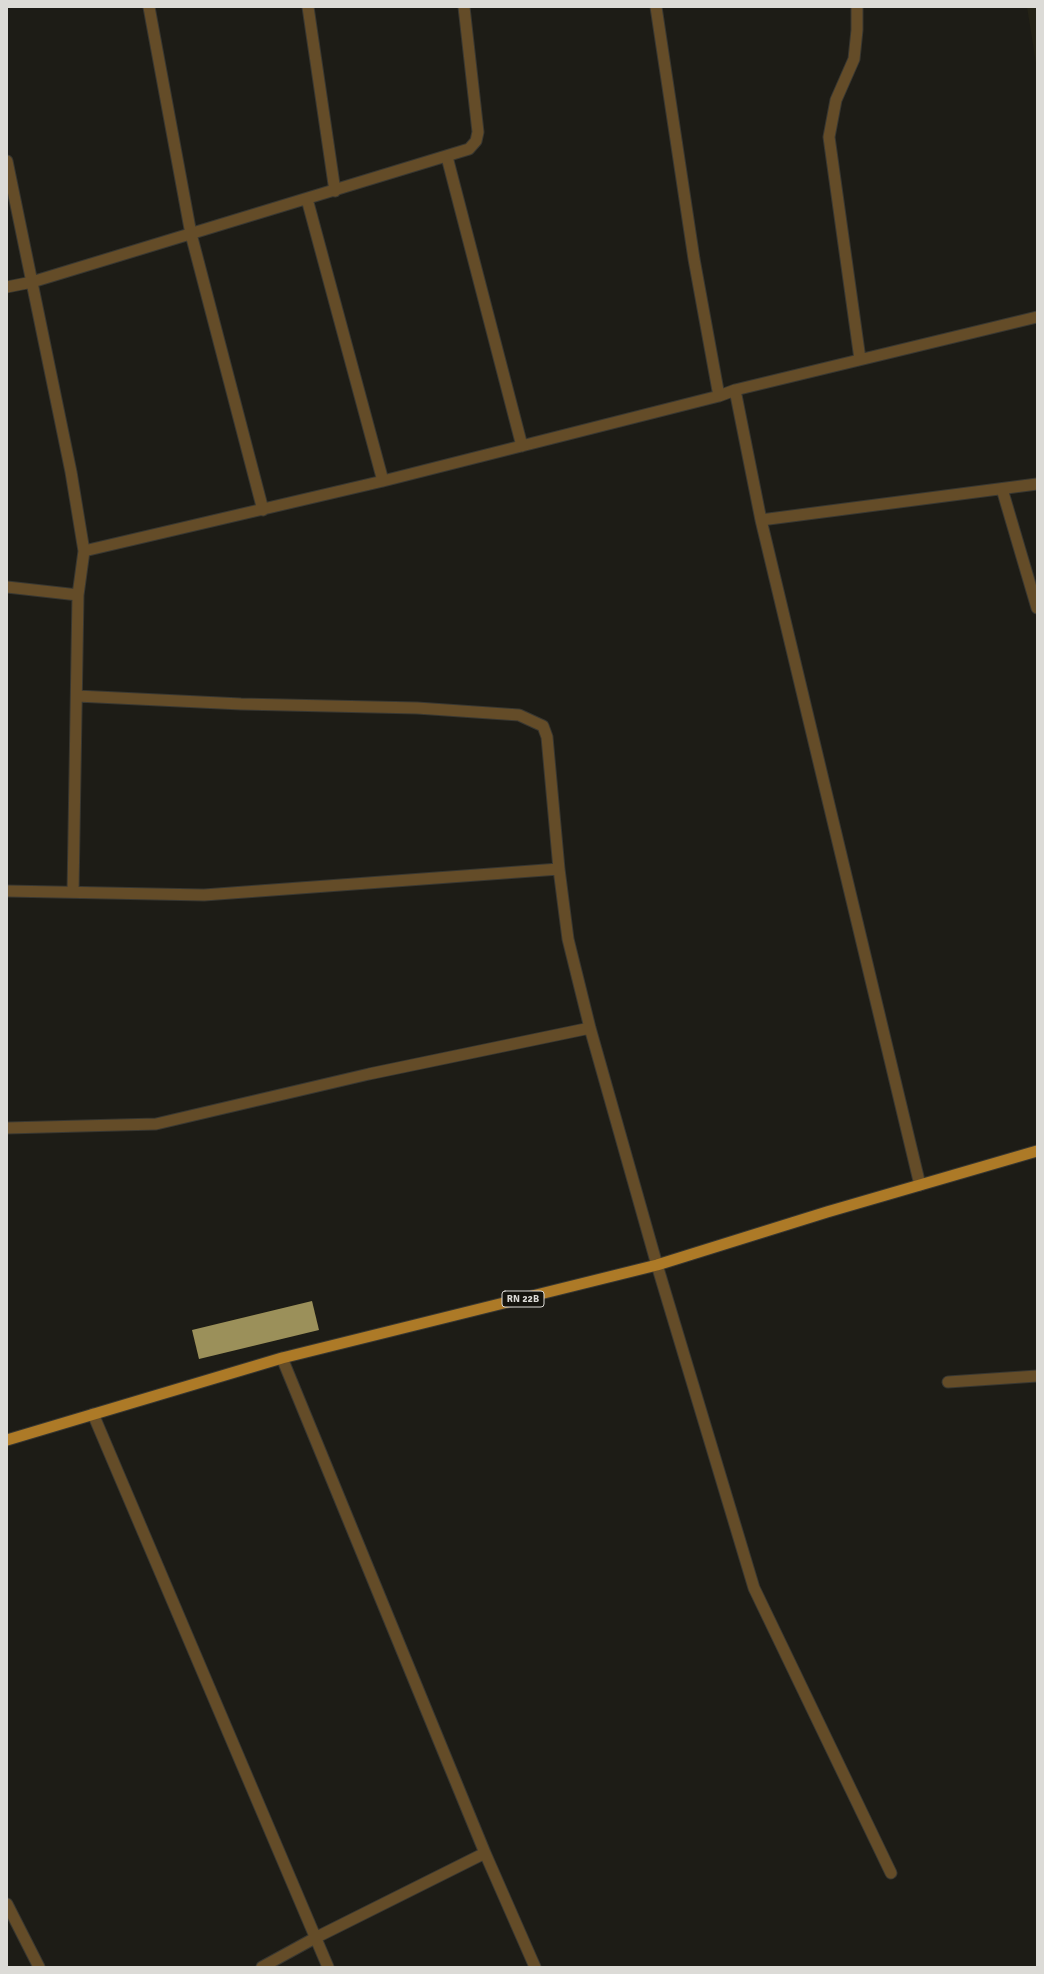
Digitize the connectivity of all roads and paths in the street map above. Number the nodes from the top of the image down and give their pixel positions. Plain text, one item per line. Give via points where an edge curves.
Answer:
1 (149, 7) edge
2 (308, 7) edge
3 (464, 7) edge
4 (656, 7) edge
5 (857, 7) edge
6 (447, 157) junction
7 (7, 161) edge
8 (335, 191) junction
9 (307, 199) junction
10 (191, 234) junction
11 (32, 282) junction
12 (7, 287) edge
13 (1037, 317) edge
14 (860, 360) junction
15 (735, 390) junction
16 (719, 396) junction
17 (522, 446) junction
18 (383, 481) junction
19 (1037, 484) edge
20 (1002, 488) junction
21 (263, 510) junction
22 (761, 520) junction
23 (84, 551) junction
24 (7, 587) edge
25 (78, 595) junction
26 (1037, 608) edge
27 (77, 696) junction
28 (559, 869) junction
29 (7, 891) edge
30 (73, 892) junction
31 (590, 1028) junction
32 (7, 1128) edge
33 (1037, 1151) edge
34 (920, 1185) junction
35 (656, 1265) junction
36 (282, 1358) junction
37 (1037, 1376) edge
38 (948, 1382) dead end
39 (92, 1414) junction
40 (7, 1440) edge
41 (485, 1853) junction
42 (890, 1873) dead end
43 (7, 1904) edge
44 (315, 1938) junction
45 (39, 1967) edge
46 (262, 1967) edge
47 (328, 1967) edge
48 (535, 1967) edge

1 - 10 street
2 - 8 street
3 - 6 street via 478,132 476,141 469,149
4 - 16 street via 694,259
5 - 14 street via 854,59 836,100 829,137
6 - 8 street
6 - 17 street
7 - 11 street
8 - 9 street
9 - 10 street
9 - 18 street
10 - 11 street
10 - 21 street
11 - 12 street
11 - 23 street via 71,472
13 - 14 street
14 - 15 street
15 - 16 street
15 - 22 street
16 - 17 street
17 - 18 street
18 - 21 street
19 - 20 street
20 - 22 street
20 - 26 street
21 - 23 street
22 - 34 street
23 - 25 street
24 - 25 street
25 - 27 street
27 - 28 street via 241,704 417,708 519,715 543,726 547,737
27 - 30 street
28 - 30 street via 204,895
28 - 31 street via 568,939
29 - 30 street
31 - 32 street via 369,1074 156,1124
31 - 35 street
33 - 34 main road, RN 22B
34 - 35 main road, RN 22B
35 - 36 main road, RN 22B
35 - 42 street via 754,1588
36 - 39 main road, RN 22B
36 - 41 street
37 - 38 street
39 - 40 main road, RN 22B
39 - 44 street
41 - 44 street
41 - 48 street
43 - 45 street
44 - 46 street
44 - 47 street

